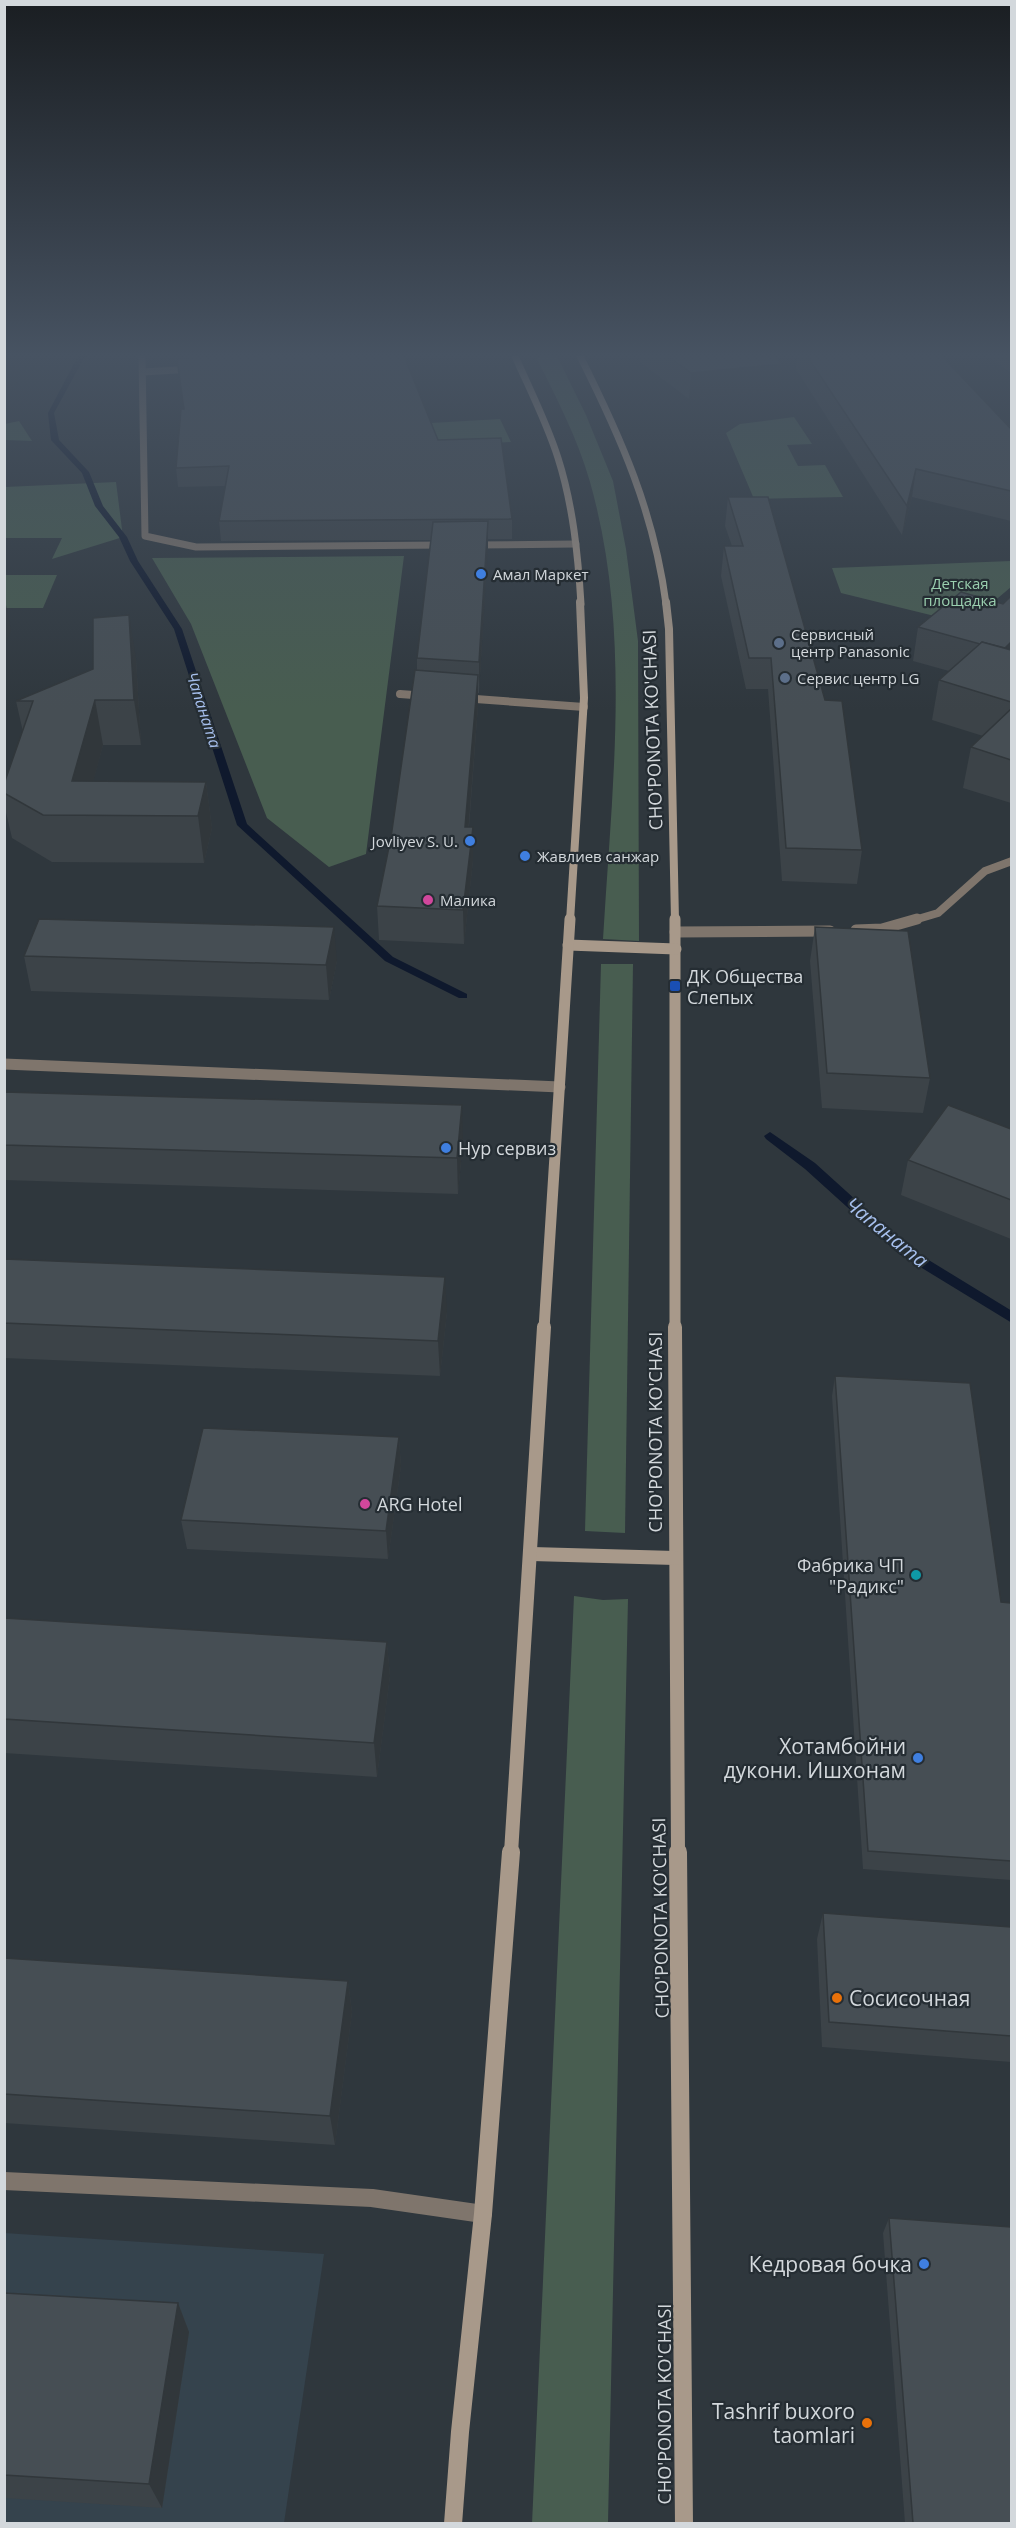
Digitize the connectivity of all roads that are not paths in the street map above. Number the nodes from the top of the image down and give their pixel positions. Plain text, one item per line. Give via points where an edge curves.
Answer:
1 (144, 474) edge
2 (563, 474) edge
3 (635, 474) edge
4 (576, 544) junction
5 (453, 545) edge
6 (464, 545) edge
7 (400, 694) dead end
8 (435, 697) edge
9 (446, 697) edge
10 (584, 706) junction
11 (1011, 861) edge
12 (675, 932) junction
13 (568, 945) junction
14 (676, 949) junction
15 (4, 1064) edge
16 (560, 1087) junction
17 (532, 1554) junction
18 (675, 1558) junction
19 (4, 2181) edge
20 (483, 2214) junction
21 (453, 2523) edge
22 (684, 2523) edge

1 - 5 street via 145,537 196,547
2 - 4 main road
3 - 12 main road, CHO'PONOTA KO'CHASI via 661,566 669,629
4 - 6 street
4 - 10 main road
7 - 8 street
9 - 10 street
10 - 13 main road
11 - 12 street via 985,871 938,913 882,929
12 - 14 main road, CHO'PONOTA KO'CHASI
13 - 14 main road
13 - 16 main road
14 - 18 main road, CHO'PONOTA KO'CHASI
15 - 16 street
16 - 17 main road
17 - 18 main road
17 - 20 main road
18 - 22 main road, CHO'PONOTA KO'CHASI
19 - 20 street via 372,2198
20 - 21 main road

